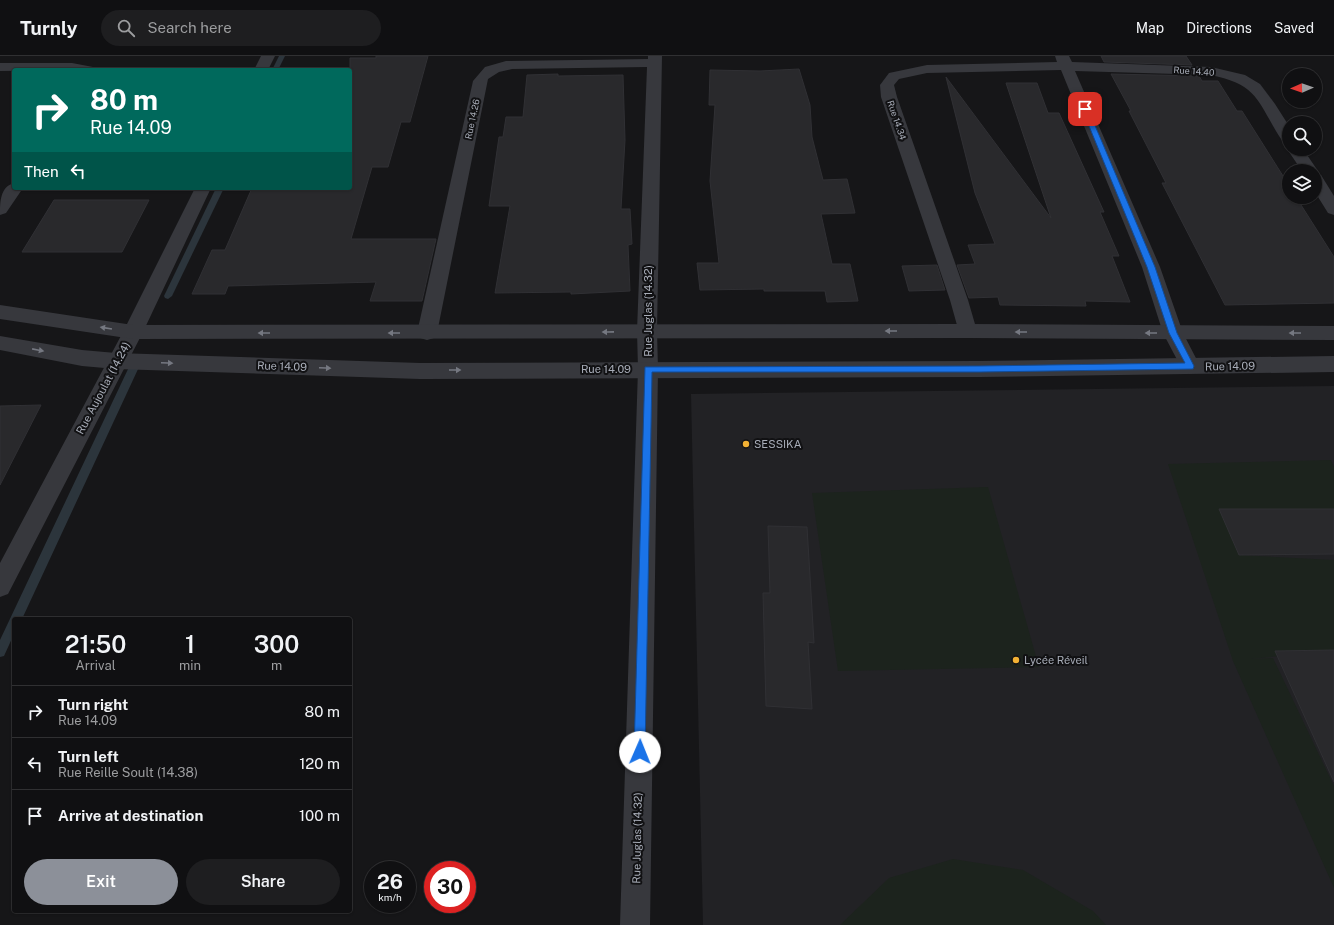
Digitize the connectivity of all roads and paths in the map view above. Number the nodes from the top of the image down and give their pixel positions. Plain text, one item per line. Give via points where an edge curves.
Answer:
1 (268, 56) edge
2 (654, 60) edge
3 (1065, 61) edge
4 (0, 67) edge
5 (77, 68) edge
6 (262, 68) edge
7 (1282, 128) edge
8 (14, 190) edge
9 (202, 190) edge
10 (1322, 190) edge
11 (0, 209) edge
12 (1334, 209) edge
13 (0, 312) edge
14 (647, 331) junction
15 (967, 331) junction
16 (132, 332) junction
17 (427, 333) junction
18 (1173, 333) junction
19 (1334, 333) edge
20 (0, 343) edge
21 (116, 361) junction
22 (1334, 364) edge
23 (1190, 366) junction
24 (648, 369) junction
25 (0, 586) edge
26 (636, 925) edge

1 - 6 street
2 - 14 street, Rue Juglas (14.32)
2 - 17 street, Rue 14.26 via 512,65 496,67 486,72 480,81
3 - 7 street, Rue 14.40 via 1227,74 1255,87
3 - 15 street, Rue 14.34 via 927,69 894,76 887,85
3 - 18 street via 1151,267
4 - 5 street
8 - 11 street
9 - 16 street, Rue Aujoulat (14.24)
10 - 12 street
16 -> 13 street
15 -> 14 street
14 -> 17 street
14 - 24 street, Rue Juglas (14.32)
18 -> 15 street
17 -> 16 street
16 - 21 street, Rue Aujoulat (14.24)
19 -> 18 street
18 - 23 street
20 -> 21 street, Rue 14.09 via 82,358
21 -> 24 street, Rue 14.09 via 420,371
21 - 25 street, Rue Aujoulat (14.24)
22 - 23 street, Rue 14.09
23 - 24 street, Rue 14.09
24 - 26 street, Rue Juglas (14.32)

